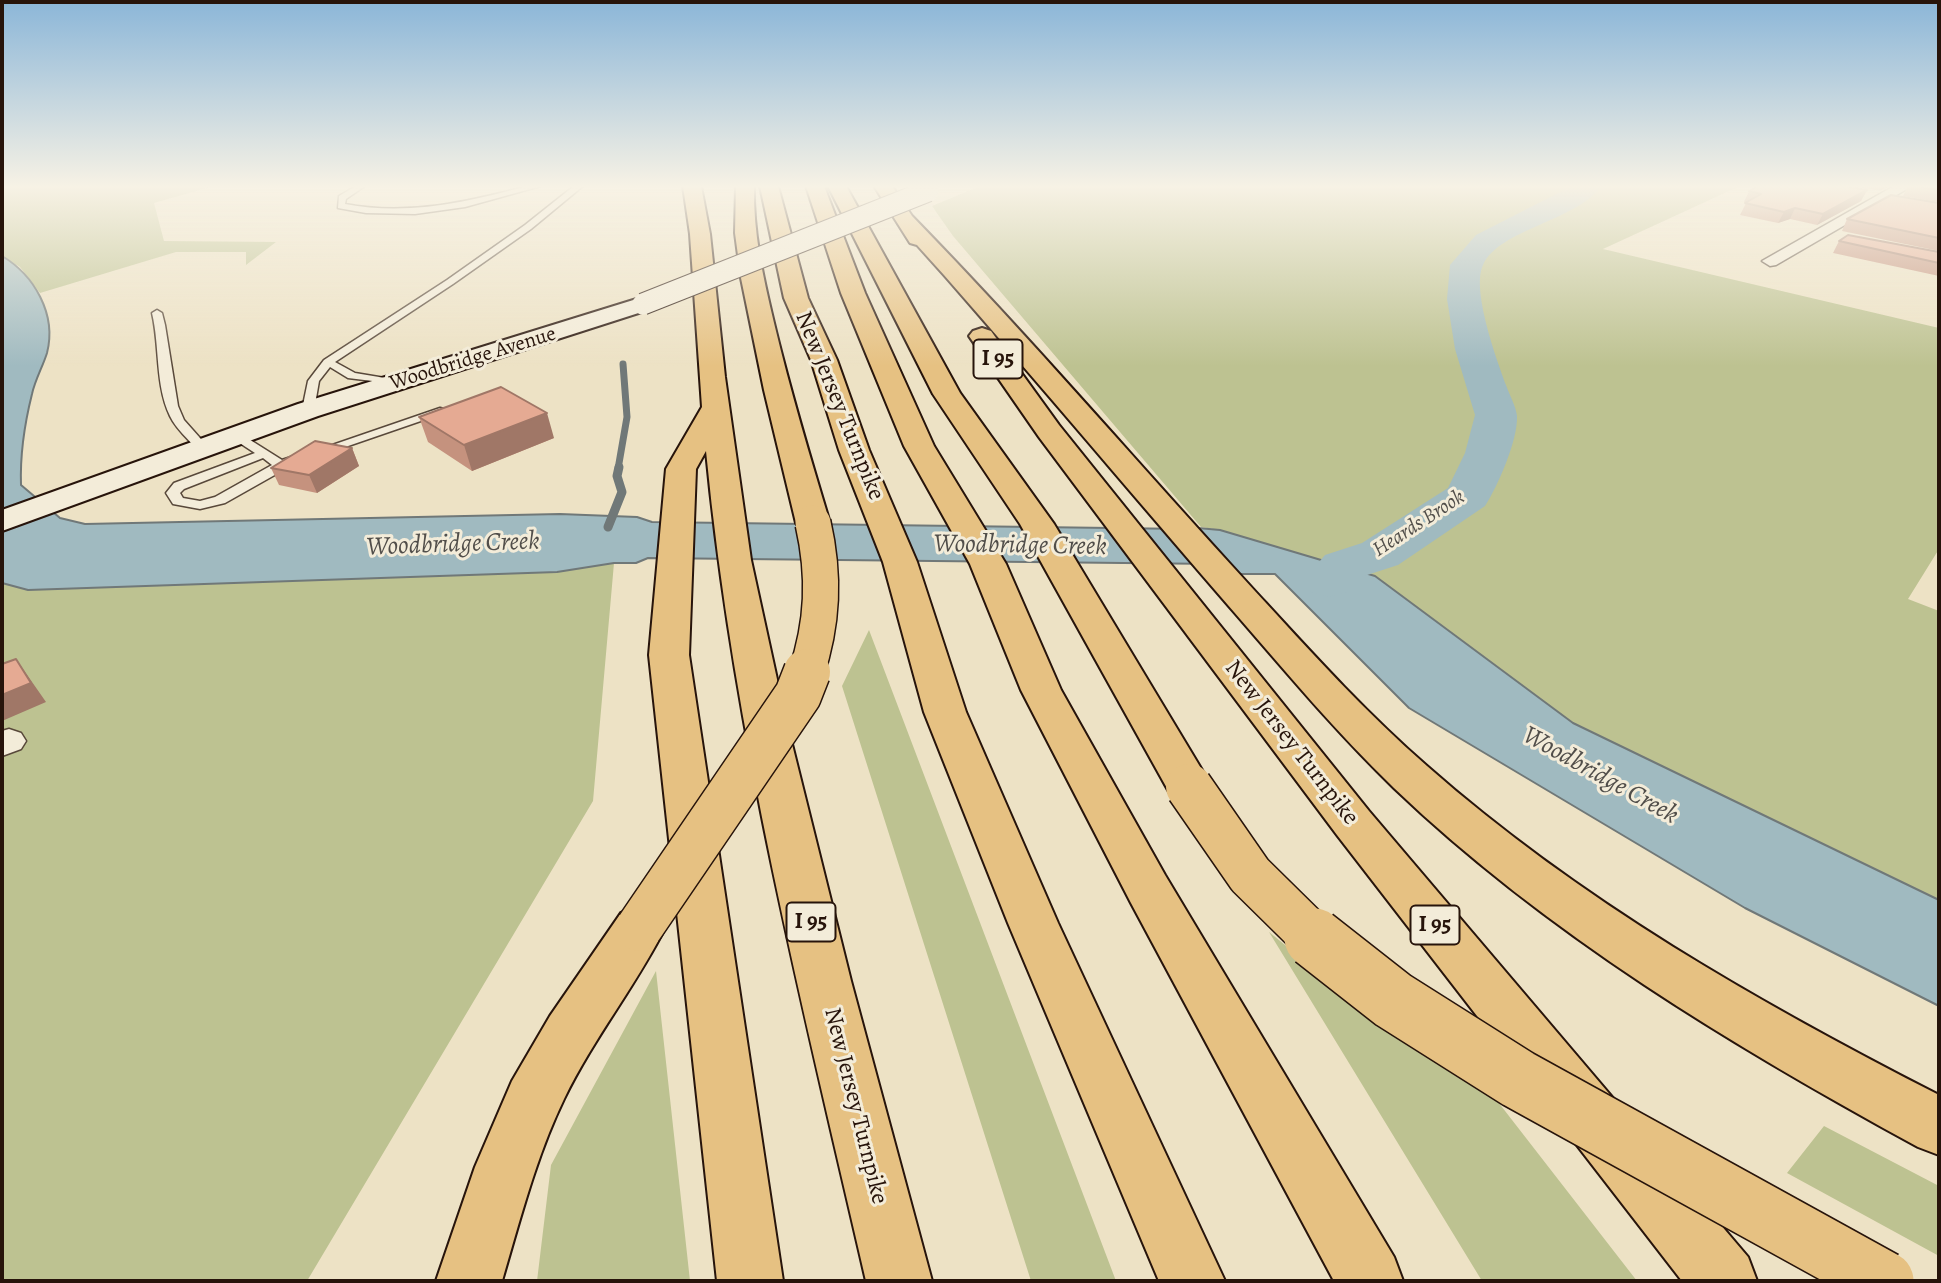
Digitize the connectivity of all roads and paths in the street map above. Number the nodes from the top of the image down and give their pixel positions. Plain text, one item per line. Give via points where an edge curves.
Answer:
1 (499, 246) edge
2 (701, 246) edge
3 (747, 246) edge
4 (783, 246) edge
5 (789, 246) edge
6 (836, 246) edge
7 (869, 246) edge
8 (922, 246) edge
9 (930, 246) edge
10 (1799, 246) edge
11 (1770, 261) dead end
12 (157, 313) dead end
13 (328, 362) junction
14 (399, 382) junction
15 (448, 408) edge
16 (715, 408) junction
17 (308, 410) junction
18 (236, 435) junction
19 (202, 447) junction
20 (263, 454) junction
21 (281, 465) junction
22 (2, 521) edge
23 (1166, 547) junction
24 (1939, 1126) edge
25 (469, 1281) edge
26 (750, 1281) edge
27 (899, 1281) edge
28 (1192, 1281) edge
29 (1370, 1281) edge
30 (1724, 1281) edge
31 (1884, 1281) edge

1 - 13 lane
2 - 16 highway, New Jersey Turnpike / I 95
3 - 25 highway, bridge via 784,422 821,554 822,621 813,658 798,695 586,1009 534,1099 495,1192
4 - 28 highway, New Jersey Turnpike via 796,299 824,360 892,542 945,712
5 - 14 street, Woodbridge Avenue, bridge via 643,304
6 - 29 highway via 919,446 977,544 1041,690 1148,890
7 - 31 highway, bridge via 947,394 1037,524 1189,787 1250,875 1327,951 1393,1000 1518,1079
8 - 23 highway, New Jersey Turnpike / I 95 via 990,348 1122,526
9 - 23 highway via 987,306
10 - 11 street
12 - 19 lane via 176,417
13 - 14 lane via 352,376
13 - 17 lane via 314,381
14 - 17 street, Woodbridge Avenue
15 - 21 lane
16 - 26 highway via 681,469 669,655
16 - 27 highway, New Jersey Turnpike / I 95 via 731,540 764,716
17 - 18 street, Woodbridge Avenue
18 - 19 street, Woodbridge Avenue
18 - 20 lane
19 - 22 street, Woodbridge Avenue
20 - 21 lane
20 - 21 lane via 179,486 173,493 178,501 200,505 220,500
23 - 24 highway via 1213,566 1370,739 1522,869 1750,1023
23 - 30 highway, New Jersey Turnpike / I 95 via 1353,823

